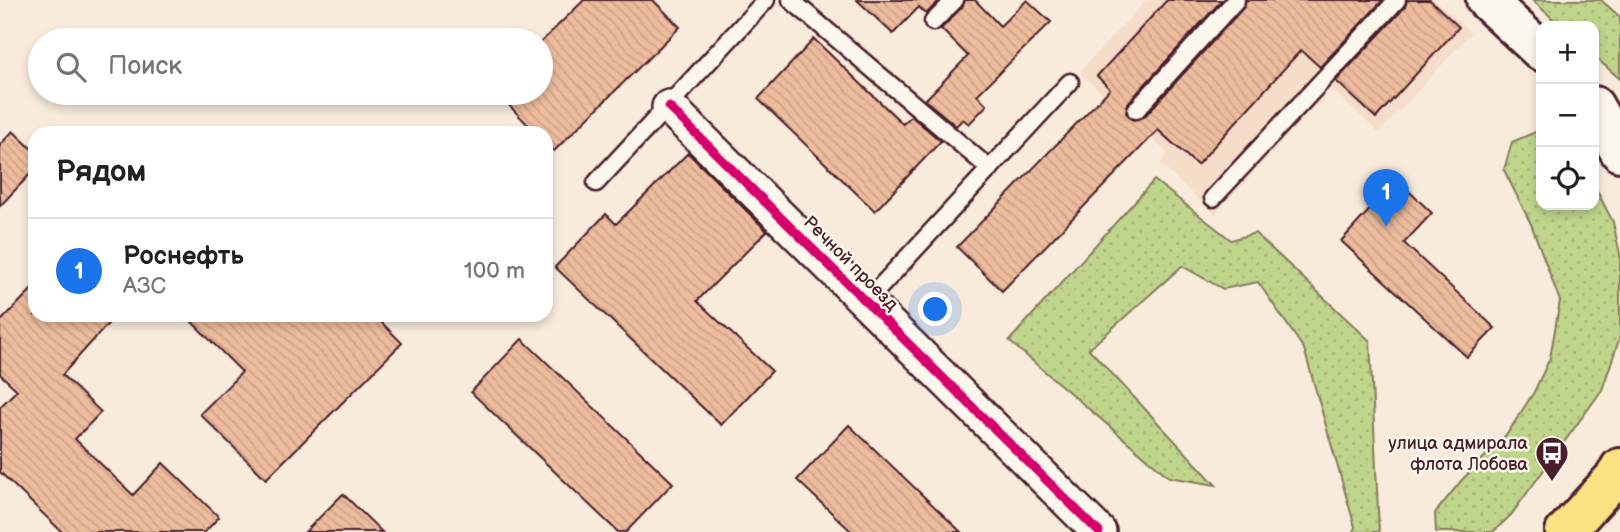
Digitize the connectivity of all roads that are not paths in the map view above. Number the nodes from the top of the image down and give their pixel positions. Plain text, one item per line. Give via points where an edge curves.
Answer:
1 (766, 0) edge
2 (791, 0) edge
3 (955, 0) edge
4 (1236, 0) edge
5 (1397, 0) edge
6 (1486, 0) edge
7 (933, 22) dead end
8 (1536, 46) edge
9 (1070, 82) dead end
10 (1599, 101) edge
11 (669, 107) junction
12 (1136, 110) dead end
13 (1599, 115) edge
14 (1620, 117) edge
15 (1620, 152) edge
16 (990, 169) junction
17 (596, 183) dead end
18 (1213, 198) dead end
19 (867, 301) junction
20 (1618, 473) edge
21 (1099, 532) edge
22 (1565, 532) edge

1 - 11 lane
2 - 16 lane
3 - 7 lane
4 - 12 lane
5 - 18 lane
6 - 8 street
9 - 16 lane
10 - 14 street
11 - 17 lane
11 - 19 street, Речной проезд
13 - 15 street
16 - 19 lane
19 - 21 street, Речной проезд
20 - 22 main road

